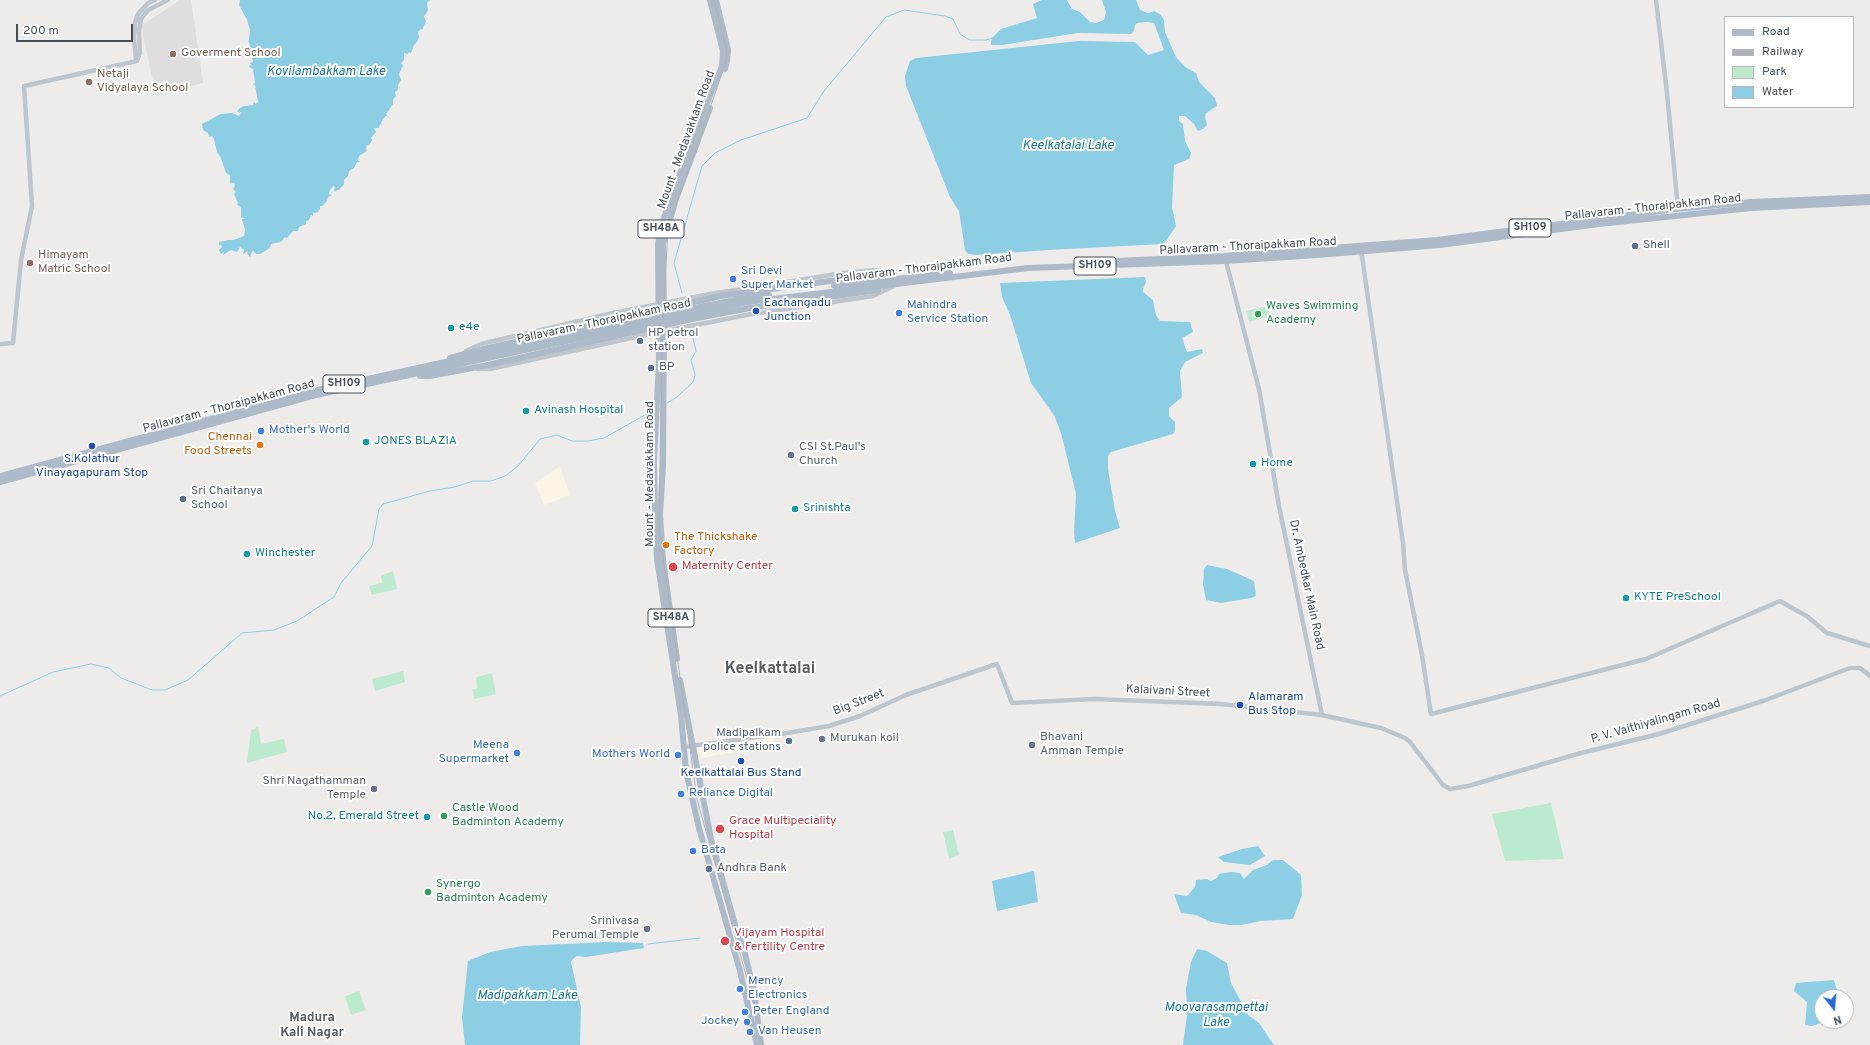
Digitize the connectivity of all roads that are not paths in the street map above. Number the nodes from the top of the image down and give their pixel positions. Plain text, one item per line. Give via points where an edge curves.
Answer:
1 (155, 0) edge
2 (168, 0) edge
3 (710, 0) edge
4 (716, 0) edge
5 (1656, 0) edge
6 (137, 61) junction
7 (1870, 197) edge
8 (1870, 202) edge
9 (1678, 209) junction
10 (1361, 248) junction
11 (1226, 261) junction
12 (999, 269) junction
13 (895, 276) junction
14 (912, 279) junction
15 (894, 286) junction
16 (661, 303) junction
17 (661, 317) junction
18 (661, 331) junction
19 (0, 344) edge
20 (458, 356) junction
21 (412, 370) junction
22 (464, 370) junction
23 (407, 376) junction
24 (660, 416) junction
25 (145, 438) junction
26 (0, 476) edge
27 (0, 482) edge
28 (1870, 646) edge
29 (1870, 676) edge
30 (1012, 703) joint
31 (1322, 715) junction
32 (692, 746) junction
33 (683, 747) junction
34 (1443, 785) joint
35 (757, 1045) edge
36 (761, 1045) edge

1 - 6 street via 148,3 138,14 135,23
2 - 6 street via 148,10 141,19 140,53
3 - 16 main road, SH48A via 724,59 662,223 658,244
4 - 16 main road, Mount - Medavakkam Road / SH48A via 728,56 668,223 663,244
5 - 9 street
6 - 19 street via 24,86 32,206 21,260 13,343
7 - 9 main road, Pallavaram - Thoraipakkam Road / SH109 via 1751,202
8 - 10 main road, Pallavaram - Thoraipakkam Road / SH109 via 1751,208 1599,224 1440,245
9 - 10 main road, Pallavaram - Thoraipakkam Road / SH109
10 - 11 main road, Pallavaram - Thoraipakkam Road / SH109
10 - 12 main road, Pallavaram - Thoraipakkam Road / SH109
10 - 28 street via 1405,570 1431,714 1646,659 1780,601 1808,617 1826,633
11 - 12 main road, Pallavaram - Thoraipakkam Road / SH109
11 - 31 street, Dr. Ambedkar Main Road via 1259,389 1270,458
12 - 14 main road, Pallavaram - Thoraipakkam Road / SH109
13 - 14 main road
13 - 16 street via 875,270 843,273
13 - 20 main road, bridge via 874,275 721,296
14 - 15 main road
14 - 17 main road, Pallavaram - Thoraipakkam Road / SH109 via 740,299
15 - 18 street via 873,296
15 - 22 main road, bridge via 692,319
16 - 17 main road, SH48A
16 - 20 street via 481,344
17 - 18 main road, SH48A
17 - 21 main road, Pallavaram - Thoraipakkam Road / SH109
17 - 23 main road, Pallavaram - Thoraipakkam Road / SH109
18 - 22 street via 490,369
18 - 24 main road, Mount - Medavakkam Road / SH48A
20 - 21 main road
21 - 25 main road, Pallavaram - Thoraipakkam Road / SH109 via 305,393
22 - 23 main road via 430,376
23 - 25 main road, Pallavaram - Thoraipakkam Road / SH109 via 316,395
24 - 32 main road, Mount - Medavakkam Road / SH48A via 663,466 660,515 663,560
24 - 33 main road, Mount - Medavakkam Road / SH48A via 654,460 658,559 681,715
25 - 26 main road, Pallavaram - Thoraipakkam Road / SH109
25 - 27 main road, Pallavaram - Thoraipakkam Road / SH109
29 - 34 street, P. V. Vaithiyalingam Road via 1860,668 1850,668 1763,701 1659,734 1468,786 1450,789
30 - 31 street, Kalaivani Street via 1116,699 1221,704
30 - 32 street, Big Street via 997,664 906,695 860,716 829,726
31 - 34 street, Kalaivani Street via 1381,728 1405,738
32 - 33 street, Big Street
32 - 36 main road, Mount - Medavakkam Road / SH48A via 712,845 748,965
33 - 35 main road, Mount - Medavakkam Road / SH48A via 698,828 740,971

